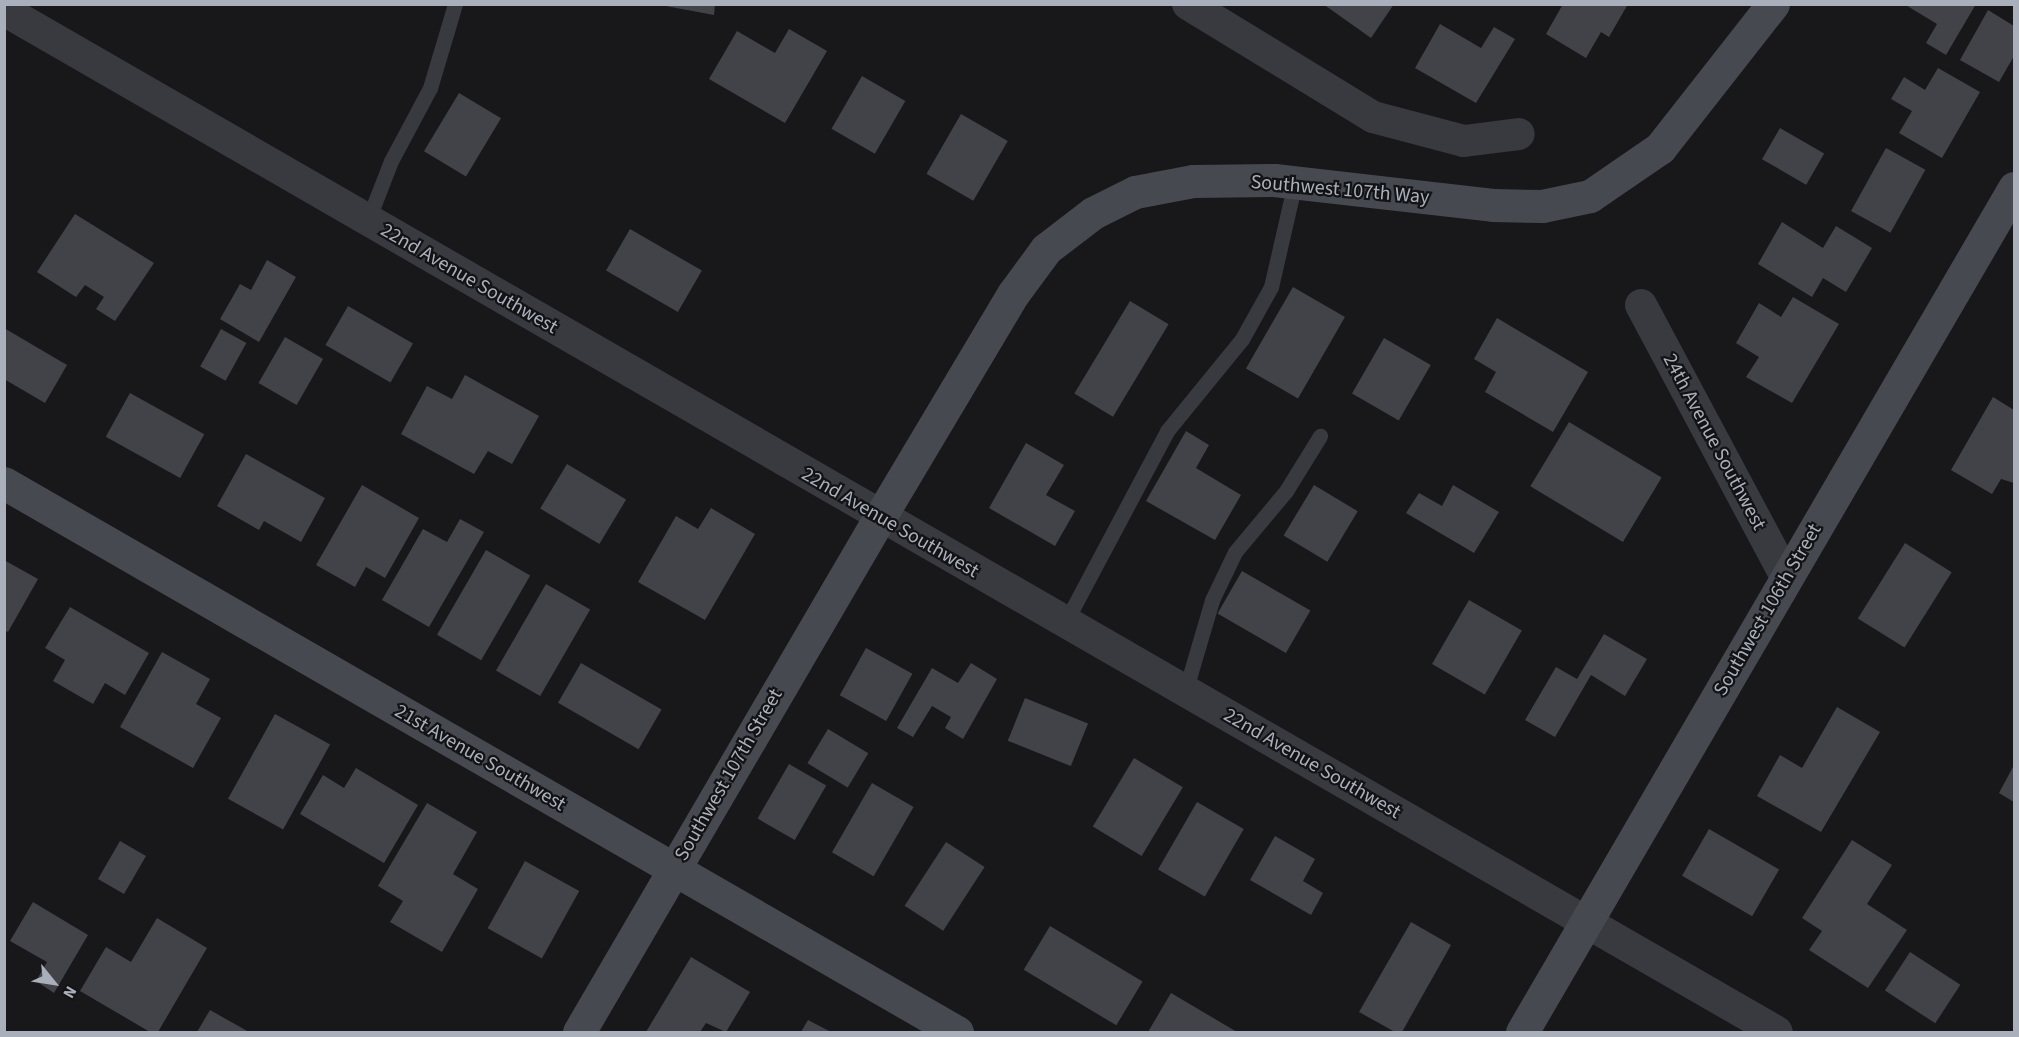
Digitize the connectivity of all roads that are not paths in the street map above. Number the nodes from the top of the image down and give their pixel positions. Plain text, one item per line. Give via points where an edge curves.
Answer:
1 (455, 4) edge
2 (1188, 4) edge
3 (1773, 4) edge
4 (4, 10) edge
5 (1519, 134) dead end
6 (1295, 182) junction
7 (2014, 188) edge
8 (368, 220) junction
9 (1641, 305) dead end
10 (1320, 436) dead end
11 (4, 483) edge
12 (880, 517) junction
13 (1787, 579) junction
14 (1065, 623) junction
15 (1185, 692) junction
16 (674, 870) junction
17 (1586, 921) junction
18 (579, 1032) edge
19 (957, 1032) edge
20 (1522, 1032) edge
21 (1777, 1032) edge

1 - 8 lane via 430,88 391,161
2 - 5 street via 1373,117 1464,141
3 - 6 street, Southwest 107th Way via 1660,148 1590,196 1542,206 1493,205
4 - 8 street, 22nd Avenue Southwest
6 - 12 street, Southwest 107th Way via 1193,181 1135,192 1093,213 1046,249 1013,294
6 - 14 lane via 1271,287 1242,339 1167,430
7 - 13 street, Southwest 106th Street
8 - 12 street, 22nd Avenue Southwest
9 - 13 street, 24th Avenue Southwest
10 - 15 lane via 1286,491 1235,552 1212,600
11 - 16 street, 21st Avenue Southwest
12 - 14 street, 22nd Avenue Southwest
12 - 16 street, Southwest 107th Street
13 - 17 street, Southwest 106th Street
14 - 15 street, 22nd Avenue Southwest
15 - 17 street, 22nd Avenue Southwest
16 - 18 street, Southwest 107th Street
16 - 19 street, 21st Avenue Southwest
17 - 20 street, Southwest 106th Street
17 - 21 street, 22nd Avenue Southwest

